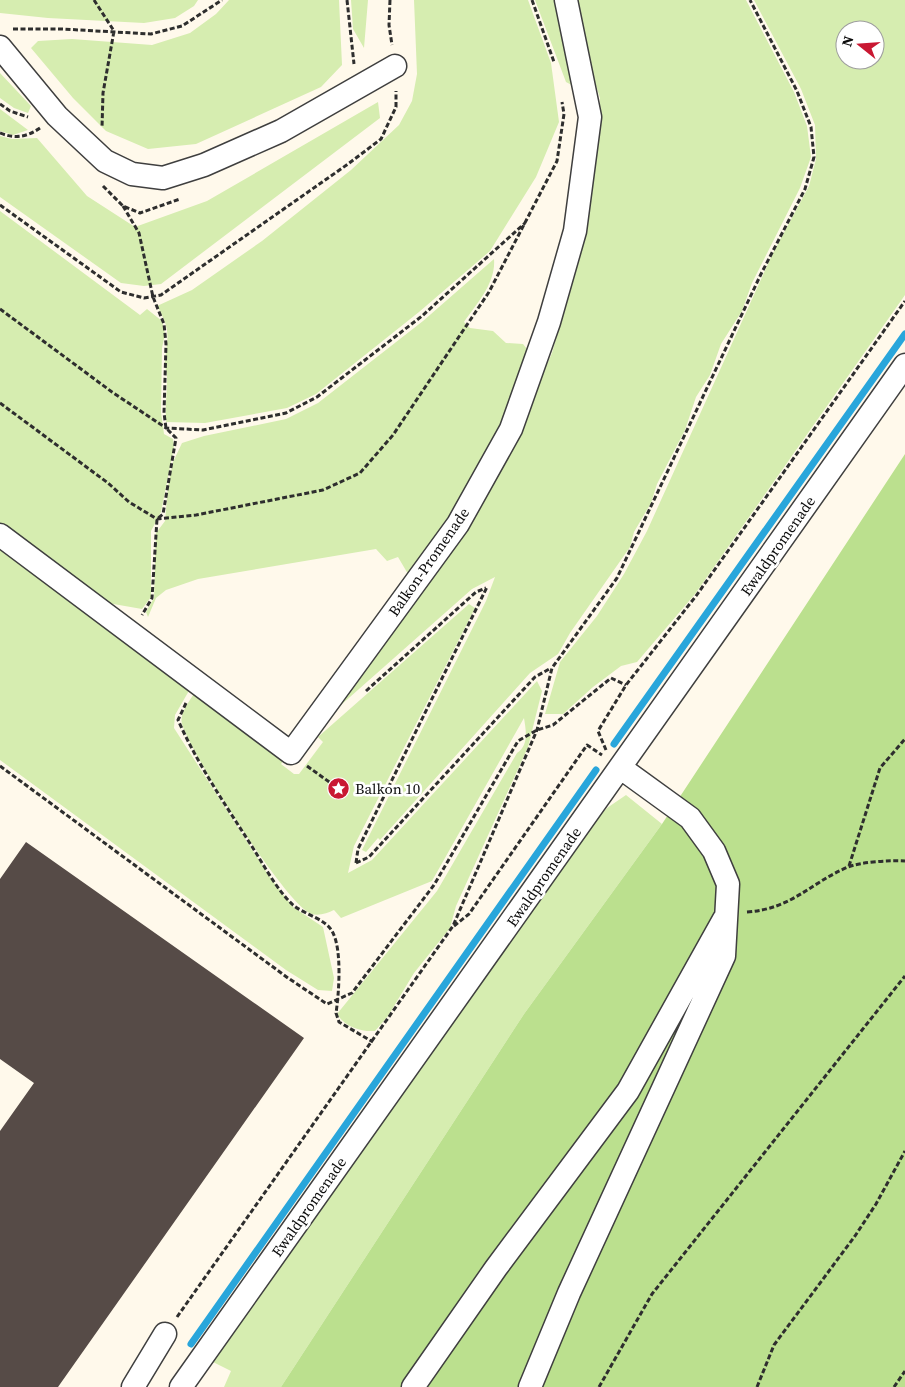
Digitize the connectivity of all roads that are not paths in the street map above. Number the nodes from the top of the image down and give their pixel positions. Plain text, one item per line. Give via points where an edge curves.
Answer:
1 (566, 0) edge
2 (4, 38) edge
3 (395, 66) road end
4 (905, 365) edge
5 (0, 535) edge
6 (621, 768) junction
7 (726, 914) junction
8 (165, 1334) road end
9 (141, 1384) edge
10 (181, 1387) edge
11 (413, 1387) edge
12 (530, 1387) edge

1 - 5 street, Balkon-Promenade via 590,117 575,231 549,322 511,429 458,524 291,753
2 - 3 street via 57,116 105,161 132,174 163,178 204,166 281,131
4 - 6 street, Ewaldpromenade
6 - 7 street via 690,818 714,851 728,884
6 - 10 street, Ewaldpromenade
7 - 11 street via 628,1091 496,1268
7 - 12 street via 724,956 569,1293
8 - 9 street

